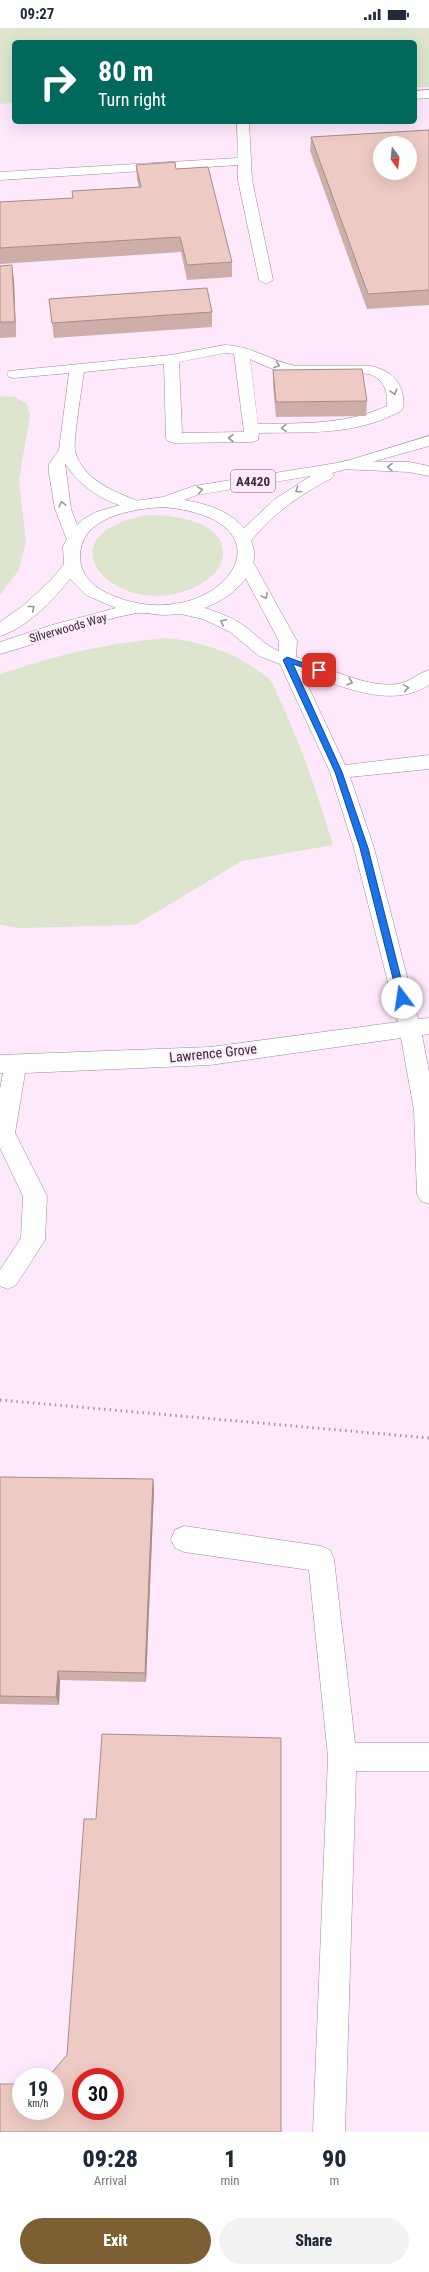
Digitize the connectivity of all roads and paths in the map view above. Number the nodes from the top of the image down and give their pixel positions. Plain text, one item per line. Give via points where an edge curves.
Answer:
1 (429, 94) edge
2 (417, 95) edge
3 (243, 124) edge
4 (244, 161) junction
5 (0, 176) edge
6 (266, 280) dead end
7 (241, 350) junction
8 (171, 358) junction
9 (77, 367) junction
10 (14, 374) dead end
11 (250, 429) junction
12 (429, 441) edge
13 (67, 450) junction
14 (345, 466) junction
15 (429, 471) edge
16 (163, 502) junction
17 (132, 504) junction
18 (243, 540) junction
19 (75, 541) junction
20 (245, 562) junction
21 (72, 564) junction
22 (136, 608) junction
23 (178, 608) junction
24 (0, 630) edge
25 (0, 648) edge
26 (287, 660) junction
27 (429, 676) edge
28 (429, 762) edge
29 (338, 772) junction
30 (419, 1027) edge
31 (7, 1065) edge
32 (429, 1194) edge
33 (8, 1278) dead end
34 (0, 1400) edge
35 (429, 1438) edge
36 (184, 1539) dead end
37 (342, 1757) junction
38 (429, 1757) edge
39 (329, 2132) edge

1 - 2 street
3 - 4 street
4 - 5 street
4 - 6 street via 245,180
7 - 8 street via 225,349
7 - 11 street
7 -> 11 street via 280,367 296,370 371,370 383,373 391,383 396,398 395,408 384,414 344,425
8 - 9 street
11 -> 8 street via 252,437 174,438
9 - 10 street
9 - 13 street
12 - 14 street, A4420
13 - 17 street via 73,465 86,482 98,491
19 -> 13 street via 63,509 56,472 57,464
15 -> 14 street via 409,467
16 -> 14 street, A4420 via 194,491
14 -> 18 street, A4420 via 306,485 276,505 254,525
16 - 17 street
16 - 18 street via 193,506 219,516 238,531
17 - 19 street via 96,518
18 - 20 street
19 - 21 street via 71,556
20 - 23 street via 242,571 228,588 206,601
20 -> 26 street via 288,641
21 - 22 street via 83,584 93,592 105,599
24 -> 21 street, Silverwoods Way via 45,597
22 - 23 street
22 - 25 street, Silverwoods Way
26 -> 23 street via 265,652 229,625 208,615
26 -> 27 street via 311,666 363,686 380,689 406,689 416,686
26 - 29 street
28 - 29 street
29 - 30 street
30 - 31 street, Lawrence Grove via 210,1056
30 - 32 street
31 - 33 street, Lawrence Grove via 4,1133 35,1196 33,1240
34 - 35 path
36 - 37 street via 321,1560
37 - 38 street
37 - 39 street

